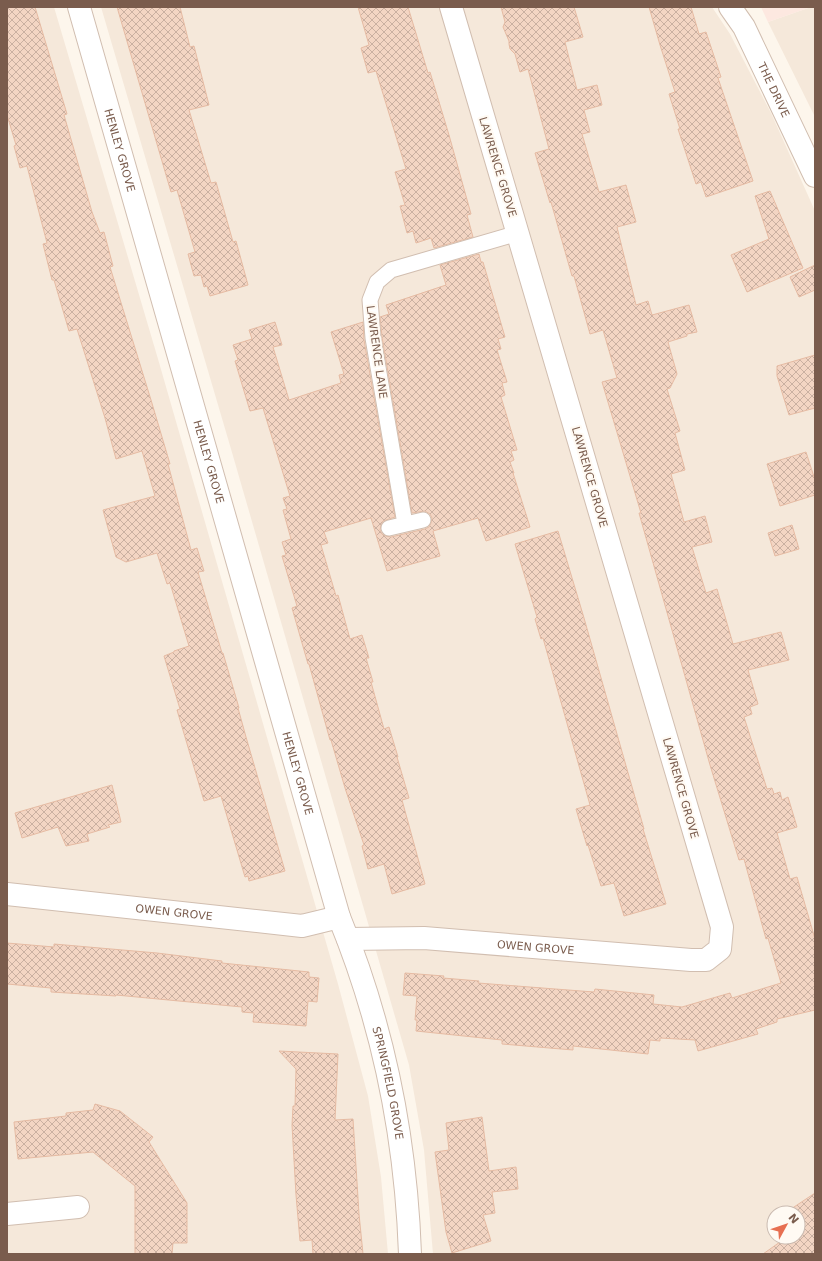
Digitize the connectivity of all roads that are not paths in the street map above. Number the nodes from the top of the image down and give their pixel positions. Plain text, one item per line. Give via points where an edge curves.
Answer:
1 (79, 7) edge
2 (451, 7) edge
3 (730, 7) edge
4 (815, 176) edge
5 (518, 233) junction
6 (423, 520) dead end
7 (405, 524) junction
8 (389, 528) dead end
9 (7, 894) edge
10 (339, 918) junction
11 (348, 939) junction
12 (720, 949) joint
13 (78, 1207) dead end
14 (7, 1214) edge
15 (410, 1254) edge

1 - 10 street, HENLEY GROVE
2 - 5 street, LAWRENCE GROVE
3 - 4 street, THE DRIVE via 744,27
5 - 7 lane, LAWRENCE LANE via 390,270 377,282 370,300 373,338
5 - 12 street, LAWRENCE GROVE via 722,927
6 - 7 lane
7 - 8 lane
9 - 10 street, OWEN GROVE via 302,926
10 - 11 street, SPRINGFIELD GROVE
11 - 12 street, OWEN GROVE via 424,938 691,960 706,960
11 - 15 street, SPRINGFIELD GROVE via 362,976 384,1055 400,1138 409,1219
13 - 14 street

